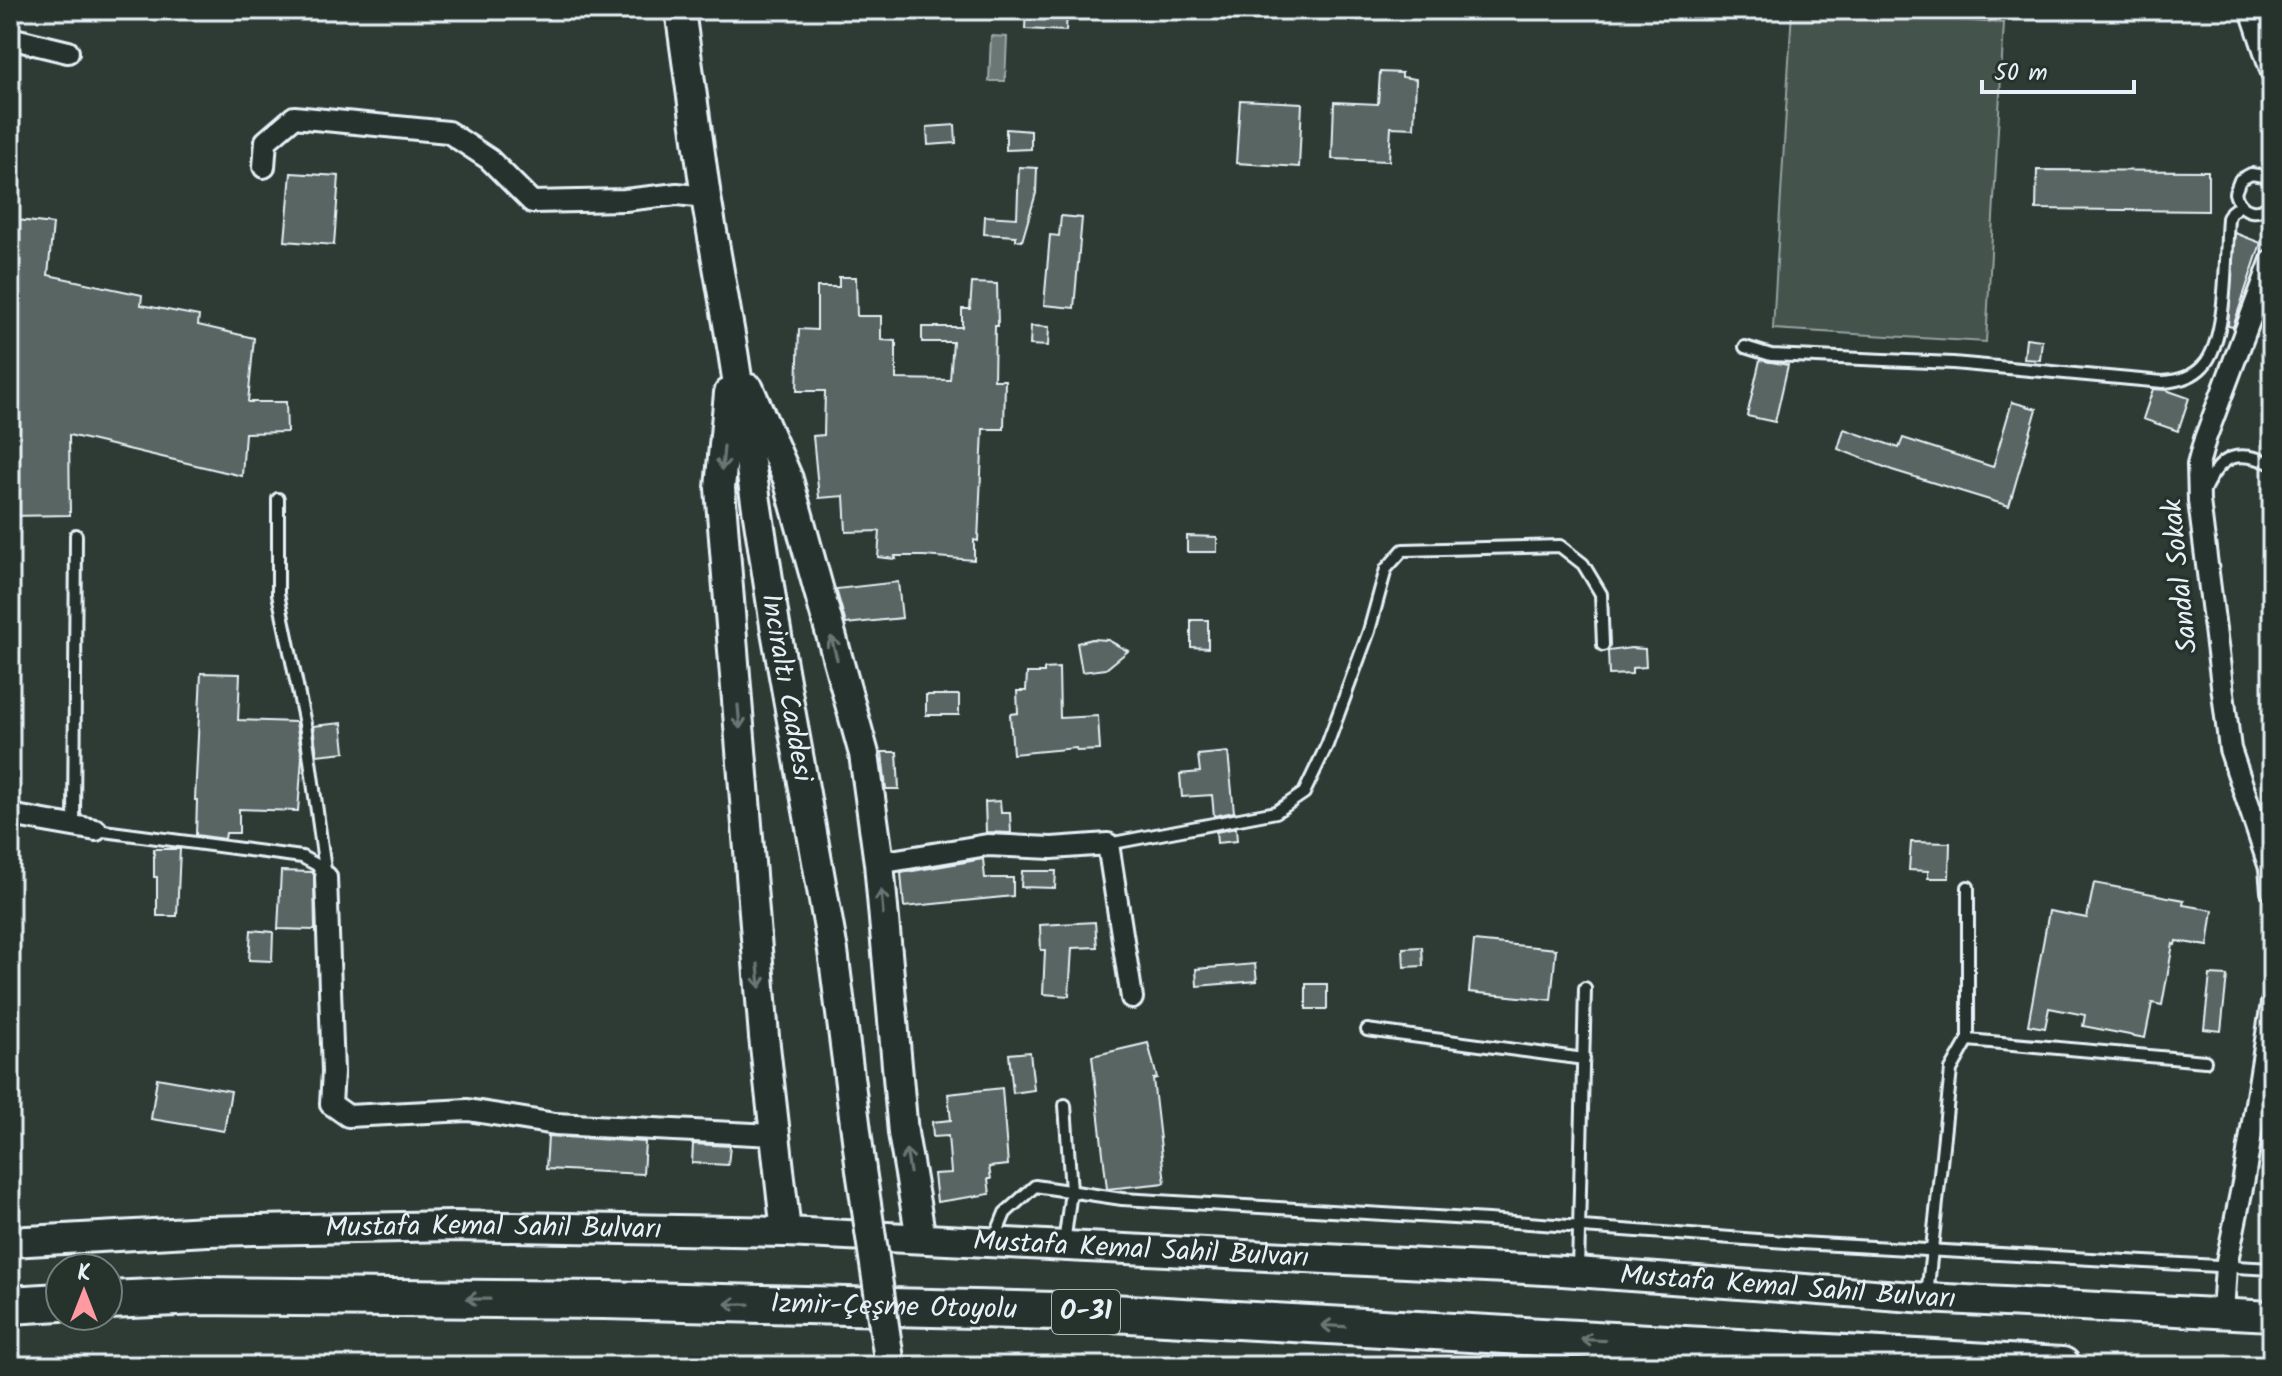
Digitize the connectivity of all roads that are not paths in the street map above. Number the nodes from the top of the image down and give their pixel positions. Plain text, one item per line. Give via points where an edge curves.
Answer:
1 (680, 10) edge
2 (2251, 10) edge
3 (10, 38) edge
4 (68, 52) dead end
5 (2272, 73) edge
6 (264, 167) dead end
7 (2272, 184) edge
8 (706, 197) junction
9 (2272, 201) edge
10 (2240, 205) junction
11 (2272, 260) edge
12 (1745, 347) dead end
13 (733, 352) junction
14 (2272, 464) edge
15 (278, 499) dead end
16 (2199, 501) junction
17 (76, 535) dead end
18 (1603, 645) dead end
19 (10, 815) edge
20 (74, 826) junction
21 (96, 830) joint
22 (1108, 844) junction
23 (879, 863) junction
24 (326, 877) junction
25 (1968, 887) dead end
26 (2272, 891) edge
27 (1585, 988) dead end
28 (1132, 998) dead end
29 (2272, 1003) edge
30 (1367, 1030) dead end
31 (1968, 1040) junction
32 (1584, 1059) junction
33 (2205, 1061) dead end
34 (1065, 1105) dead end
35 (775, 1135) junction
36 (1071, 1191) junction
37 (1579, 1226) junction
38 (786, 1232) junction
39 (921, 1238) junction
40 (10, 1242) edge
41 (993, 1242) junction
42 (1064, 1246) junction
43 (1930, 1250) junction
44 (2226, 1266) junction
45 (2272, 1269) edge
46 (1578, 1272) junction
47 (1927, 1298) junction
48 (124, 1299) edge
49 (44, 1303) edge
50 (10, 1305) edge
51 (2223, 1313) junction
52 (2272, 1316) edge
53 (890, 1366) edge
54 (2062, 1366) edge

1 - 8 main road, İnciraltı Caddesi
2 - 5 street
3 - 4 street
6 - 8 street via 266,141 294,117 448,132 489,159 532,202
7 - 10 lane via 2264,176 2245,176 2235,193
8 - 13 main road, İnciraltı Caddesi
9 - 10 lane via 2257,212
10 - 12 lane via 2228,218 2221,320 2211,355 2202,368 2179,381 1771,355
11 - 16 street, Sandal Sokak via 2205,439 2198,465
23 -> 13 main road via 864,754 788,479
13 -> 35 main road via 720,488
13 - 53 main road, İnciraltı Caddesi, bridge via 833,951
14 - 16 lane via 2236,455 2210,477
15 - 24 lane via 278,594 305,724
16 - 26 street, Sandal Sokak via 2230,749 2270,868
17 - 20 lane
18 - 22 lane via 1601,594 1583,564 1560,546 1403,550 1386,569 1369,631 1304,793 1276,812
19 - 20 street
20 - 21 street
21 - 24 lane via 302,857
22 - 23 street via 987,845
22 - 28 street
39 -> 23 main road via 903,1133
24 - 35 street via 331,1104 348,1116 468,1110 555,1124
25 - 31 lane
27 - 32 lane
29 - 44 street
30 - 32 lane
31 - 33 lane
31 - 43 lane via 1951,1070
32 - 37 lane
34 - 36 lane
35 - 38 main road
36 - 37 lane via 1122,1199
36 - 41 lane via 1035,1186 1005,1213
36 - 42 lane
37 - 43 lane
37 - 46 lane
38 - 39 main road, Mustafa Kemal Sahil Bulvarı
38 - 40 main road, Mustafa Kemal Sahil Bulvarı via 452,1226
39 - 41 main road, Mustafa Kemal Sahil Bulvarı
41 - 42 main road, Mustafa Kemal Sahil Bulvarı
42 - 46 main road, Mustafa Kemal Sahil Bulvarı
43 - 44 lane
43 - 47 lane
44 - 45 lane
44 - 51 street
46 - 47 main road, Mustafa Kemal Sahil Bulvarı
47 - 51 main road, Mustafa Kemal Sahil Bulvarı
54 -> 48 highway, İzmir-Çeşme Otoyolu / O-31 via 1094,1312 604,1300
49 - 50 highway
51 - 52 main road, Mustafa Kemal Sahil Bulvarı

